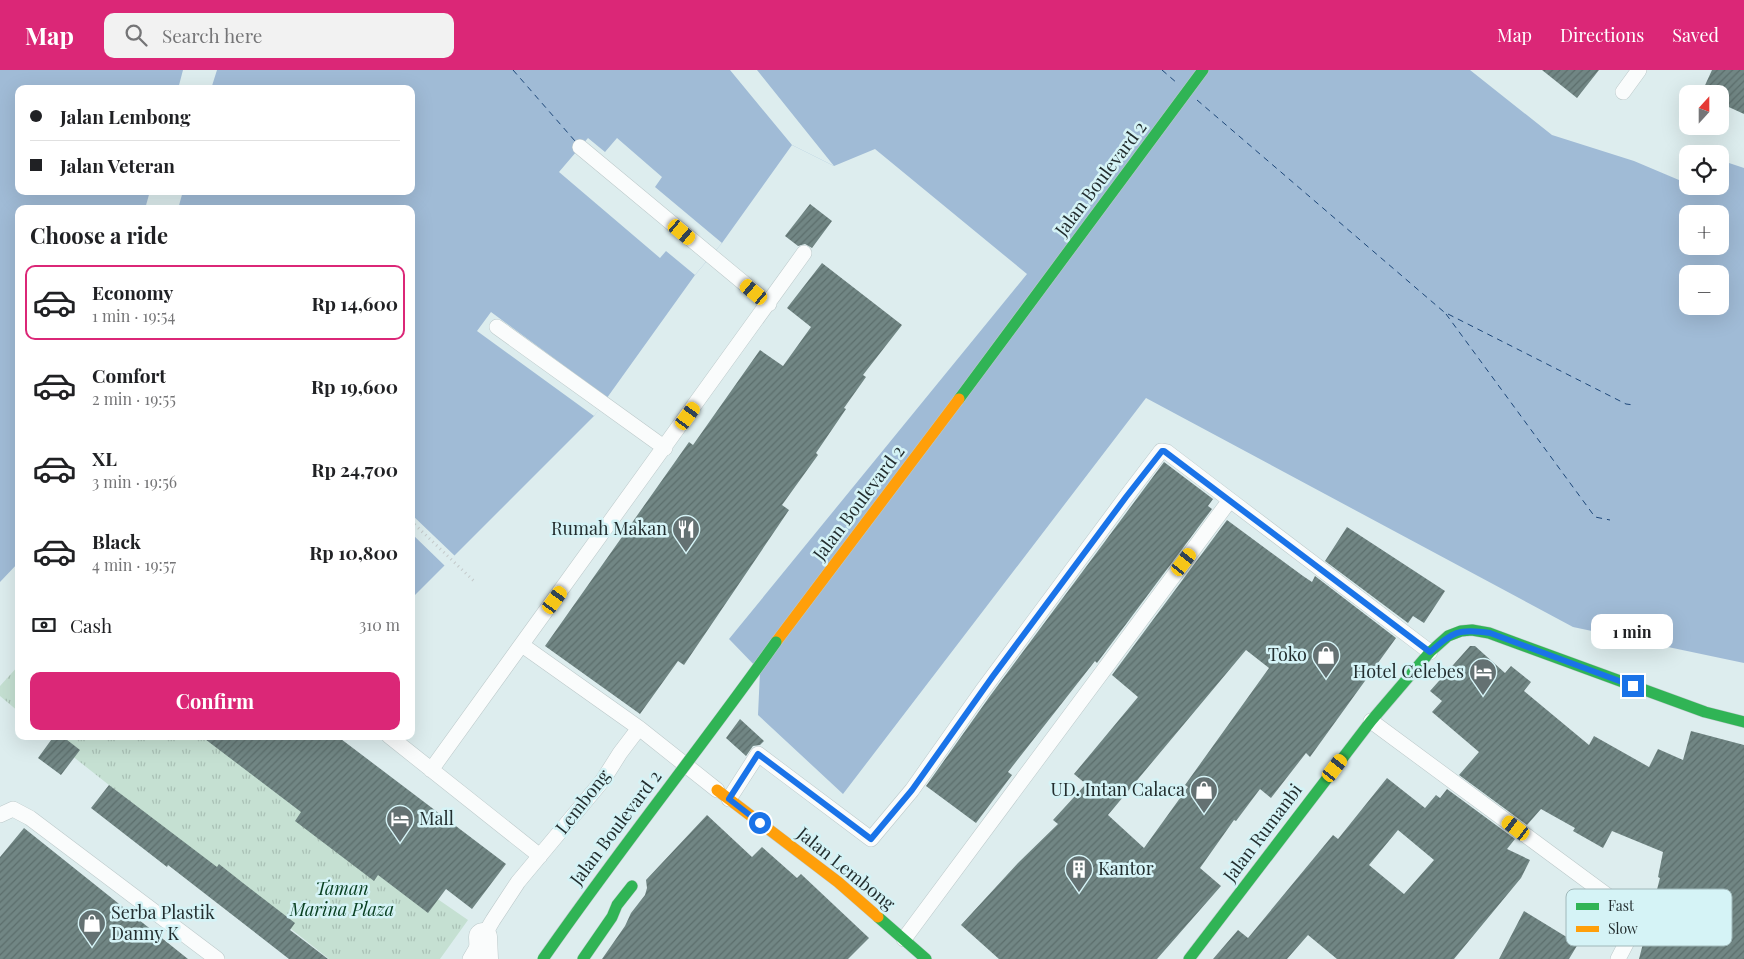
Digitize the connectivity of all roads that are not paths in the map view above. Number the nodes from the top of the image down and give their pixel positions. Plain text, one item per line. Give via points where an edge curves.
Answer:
1 (1203, 70) edge
2 (1639, 70) edge
3 (1623, 92) dead end
4 (580, 148) dead end
5 (804, 253) dead end
6 (769, 304) junction
7 (497, 327) dead end
8 (664, 448) junction
9 (1230, 500) junction
10 (522, 645) junction
11 (1430, 652) junction
12 (1371, 721) junction
13 (1744, 722) edge
14 (639, 728) junction
15 (394, 740) edge
16 (431, 770) junction
17 (723, 795) junction
18 (0, 815) edge
19 (540, 856) junction
20 (632, 886) dead end
21 (1598, 889) edge
22 (904, 939) junction
23 (1625, 946) edge
24 (479, 952) edge
25 (217, 959) edge
26 (543, 959) edge
27 (583, 959) edge
28 (926, 959) edge
29 (1189, 959) edge
30 (1618, 959) edge

1 - 26 main road, Jalan Boulevard 2, bridge via 595,884
2 - 3 lane
4 - 6 lane
5 - 6 lane
6 - 8 lane
7 - 8 lane
8 - 10 lane
9 - 11 lane
9 - 17 lane via 1162,451 912,790 871,839 758,754
9 - 22 lane
10 - 14 lane
10 - 16 lane
11 - 12 main road, Jalan Rumanbi
11 - 13 main road, Jalan Rumanbi via 1448,636 1460,631 1490,633 1705,712
12 - 21 lane
12 - 29 main road, Jalan Rumanbi
14 - 17 lane
14 - 19 lane, Lembong via 603,780
15 - 16 lane
16 - 19 lane
17 - 22 main road, Jalan Lembong via 838,882
18 - 25 lane via 13,809 30,818
19 - 24 lane, Lembong via 518,882
20 - 27 main road
22 - 28 main road, Jalan Lembong
23 - 30 lane

